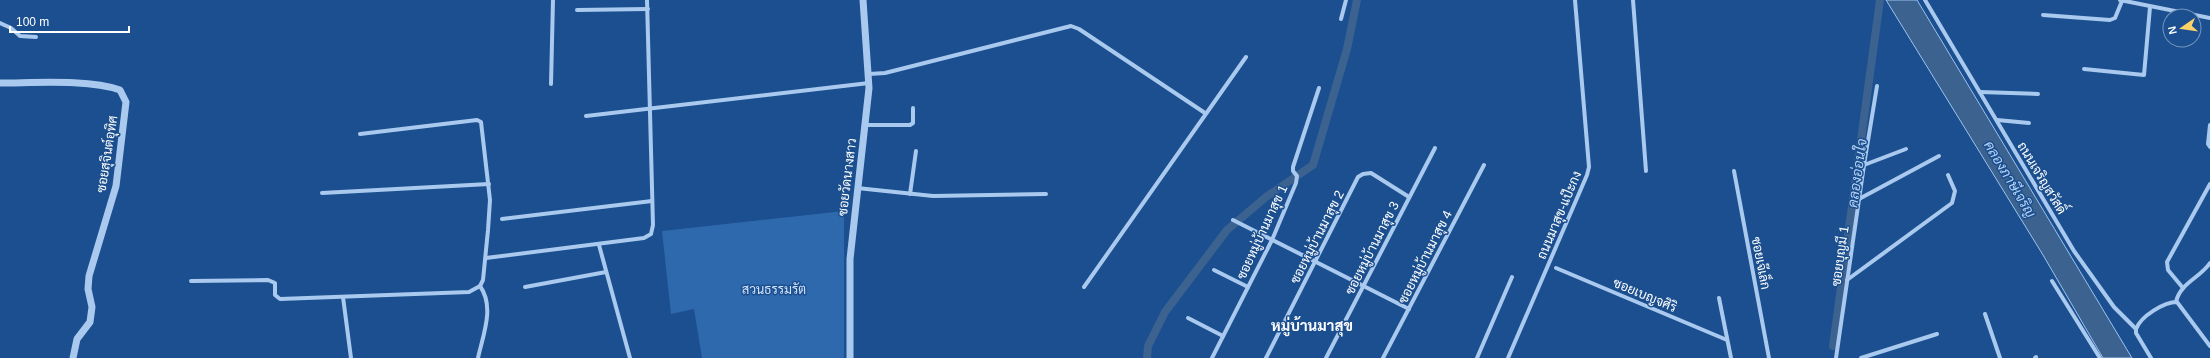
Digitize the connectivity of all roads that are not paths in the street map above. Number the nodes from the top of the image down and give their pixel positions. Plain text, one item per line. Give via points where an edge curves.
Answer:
1 (553, 0) edge
2 (647, 0) edge
3 (864, 0) edge
4 (1346, 0) edge
5 (1575, 0) edge
6 (1632, 0) edge
7 (1925, 0) edge
8 (2121, 1) edge
9 (2150, 7) junction
10 (648, 9) junction
11 (577, 10) dead end
12 (2043, 15) dead end
13 (2210, 18) edge
14 (1341, 19) dead end
15 (0, 24) edge
16 (36, 37) dead end
17 (1246, 56) dead end
18 (2084, 69) dead end
19 (869, 74) junction
20 (0, 83) edge
21 (869, 83) junction
22 (552, 84) dead end
23 (1877, 86) dead end
24 (1318, 88) dead end
25 (1980, 92) junction
26 (2038, 94) dead end
27 (650, 108) junction
28 (913, 108) dead end
29 (1206, 113) junction
30 (586, 116) dead end
31 (1997, 120) junction
32 (2029, 123) dead end
33 (865, 125) junction
34 (2210, 125) edge
35 (360, 134) dead end
36 (2210, 147) edge
37 (1435, 148) dead end
38 (1906, 149) dead end
39 (916, 151) dead end
40 (1939, 156) dead end
41 (1484, 164) dead end
42 (1864, 165) junction
43 (1646, 171) dead end
44 (1734, 171) dead end
45 (1948, 175) dead end
46 (489, 184) junction
47 (2210, 184) edge
48 (857, 188) junction
49 (322, 193) dead end
50 (910, 194) junction
51 (1046, 194) dead end
52 (1409, 197) junction
53 (1859, 199) junction
54 (652, 201) junction
55 (502, 219) dead end
56 (1233, 220) dead end
57 (1272, 240) junction
58 (599, 245) junction
59 (486, 258) junction
60 (1316, 262) junction
61 (2210, 263) edge
62 (1556, 268) dead end
63 (1214, 270) dead end
64 (606, 272) junction
65 (1512, 278) dead end
66 (1847, 280) junction
67 (191, 281) dead end
68 (2052, 281) dead end
69 (480, 286) junction
70 (1363, 286) junction
71 (525, 287) dead end
72 (1084, 287) dead end
73 (1248, 287) junction
74 (2183, 288) junction
75 (342, 297) junction
76 (1718, 298) dead end
77 (2176, 302) junction
78 (1409, 309) junction
79 (1985, 314) dead end
80 (1188, 318) dead end
81 (2136, 329) junction
82 (1937, 334) dead end
83 (1223, 336) junction
84 (1727, 340) junction
85 (2210, 346) edge
86 (72, 358) edge
87 (351, 358) edge
88 (478, 358) edge
89 (630, 358) edge
90 (850, 358) edge
91 (1212, 358) edge
92 (1266, 358) edge
93 (1326, 358) edge
94 (1383, 358) edge
95 (1477, 358) edge
96 (1508, 358) edge
97 (1730, 358) edge
98 (1769, 358) edge
99 (1836, 358) edge
100 (1860, 358) edge
101 (2000, 358) edge
102 (2100, 358) edge
103 (2151, 358) edge

1 - 22 street
2 - 10 street
3 - 19 street, ซอยวัดนางสาว
4 - 14 street
5 - 96 street, ถนนมาสุข-แป๊ะกง via 1589,167
6 - 43 street
7 - 25 street, ถนนเจริญสวัสดิ์
8 - 9 street
8 - 12 street via 2116,18 2110,20
9 - 13 street
9 - 18 street via 2144,75
10 - 11 street
10 - 27 street
15 - 16 street via 11,28 20,36
17 - 29 street
19 - 21 street, ซอยวัดนางสาว
19 - 29 street via 885,73 1071,26
20 - 86 street, ซอยสุจินต์อุทิศ via 111,87 120,90 126,102 116,186 89,276 88,289 92,307 90,322 77,339
21 - 27 street
21 - 33 street, ซอยวัดนางสาว
23 - 42 street, ซอยบุญมี 1
24 - 57 street, ซอยหมู่บ้านมาสุข 1 via 1293,167 1298,179
25 - 26 street
25 - 31 street, ถนนเจริญสวัสดิ์
27 - 30 street
27 - 54 street
28 - 33 street via 913,123 910,125
29 - 72 street
31 - 32 street
31 - 81 street, ถนนเจริญสวัสดิ์ via 2074,251 2114,307
33 - 48 street, ซอยวัดนางสาว
34 - 36 street
35 - 46 street via 477,120 481,122
37 - 52 street, ซอยหมู่บ้านมาสุข 3
38 - 42 street
39 - 50 street
40 - 53 street
41 - 78 street, ซอยหมู่บ้านมาสุข 4
42 - 53 street, ซอยบุญมี 1
44 - 98 street, ซอยเจ๊เล็ก
45 - 66 street via 1955,191 1952,203
46 - 49 street
46 - 59 street
47 - 74 street via 2168,262 2168,270
48 - 50 street
48 - 90 street, ซอยวัดนางสาว via 850,259
50 - 51 street
52 - 60 street, ซอยหมู่บ้านมาสุข 2 via 1371,173 1363,174 1354,185
52 - 70 street, ซอยหมู่บ้านมาสุข 3
53 - 66 street, ซอยบุญมี 1
54 - 55 street
54 - 58 street via 651,234 644,238
56 - 57 street
57 - 60 street
57 - 73 street, ซอยหมู่บ้านมาสุข 1
58 - 59 street
58 - 64 street
59 - 69 street
60 - 70 street
60 - 92 street, ซอยหมู่บ้านมาสุข 2
61 - 74 street
62 - 84 street, ซอยเบญจศิริ
63 - 73 street
64 - 71 street
64 - 89 street
65 - 95 street
66 - 99 street, ซอยบุญมี 1
67 - 75 street via 268,280 275,283 275,295 280,299
68 - 102 street
69 - 75 street via 469,292
69 - 88 street via 486,295 488,309
70 - 78 street
70 - 93 street, ซอยหมู่บ้านมาสุข 3
73 - 83 street, ซอยหมู่บ้านมาสุข 1
74 - 77 street
75 - 87 street
76 - 84 street
77 - 81 street via 2158,307
77 - 85 street
78 - 94 street, ซอยหมู่บ้านมาสุข 4
79 - 101 street
80 - 83 street
81 - 103 street, ถนนเจริญสวัสดิ์
82 - 100 street
83 - 91 street, ซอยหมู่บ้านมาสุข 1
84 - 97 street

